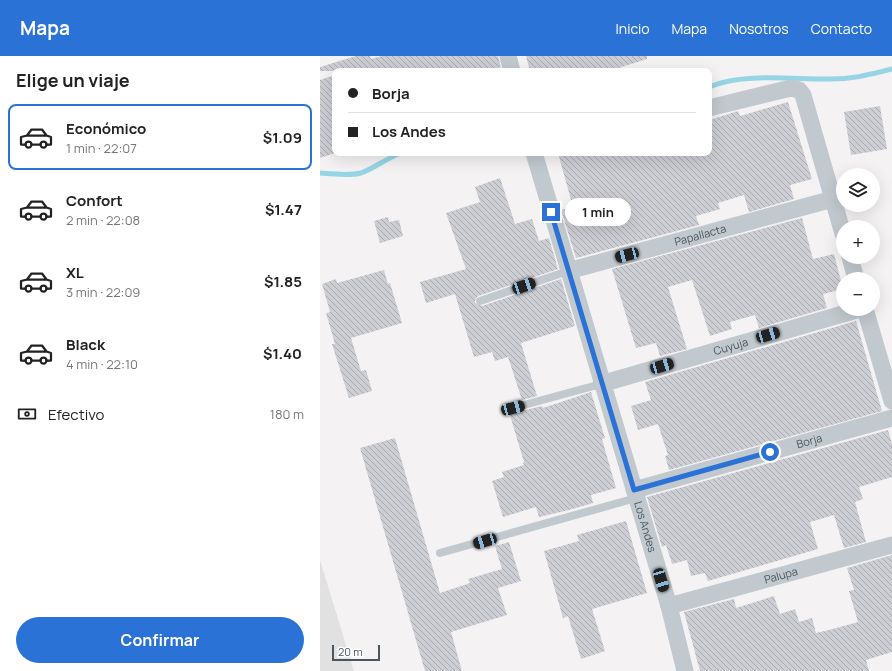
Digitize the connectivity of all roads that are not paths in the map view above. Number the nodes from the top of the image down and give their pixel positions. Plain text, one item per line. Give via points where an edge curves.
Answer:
1 (508, 56) edge
2 (511, 68) edge
3 (712, 107) edge
4 (535, 156) edge
5 (833, 199) junction
6 (839, 220) edge
7 (568, 271) junction
8 (480, 300) dead end
9 (836, 316) edge
10 (867, 316) edge
11 (601, 384) junction
12 (892, 401) edge
13 (513, 408) dead end
14 (892, 418) edge
15 (635, 494) junction
16 (892, 545) edge
17 (440, 553) dead end
18 (669, 606) junction
19 (685, 671) edge

1 - 2 street
3 - 5 street via 791,88 798,90 803,95
4 - 7 street, Los Andes
5 - 6 street
5 - 7 street, Papallacta
7 - 8 lane
7 - 11 street, Los Andes
9 - 11 street, Cuyuja
10 - 12 street
11 - 13 lane
11 - 15 street, Los Andes
14 - 15 street, Borja
15 - 17 lane
15 - 18 street, Los Andes
16 - 18 street, Palupa
18 - 19 street, Los Andes

